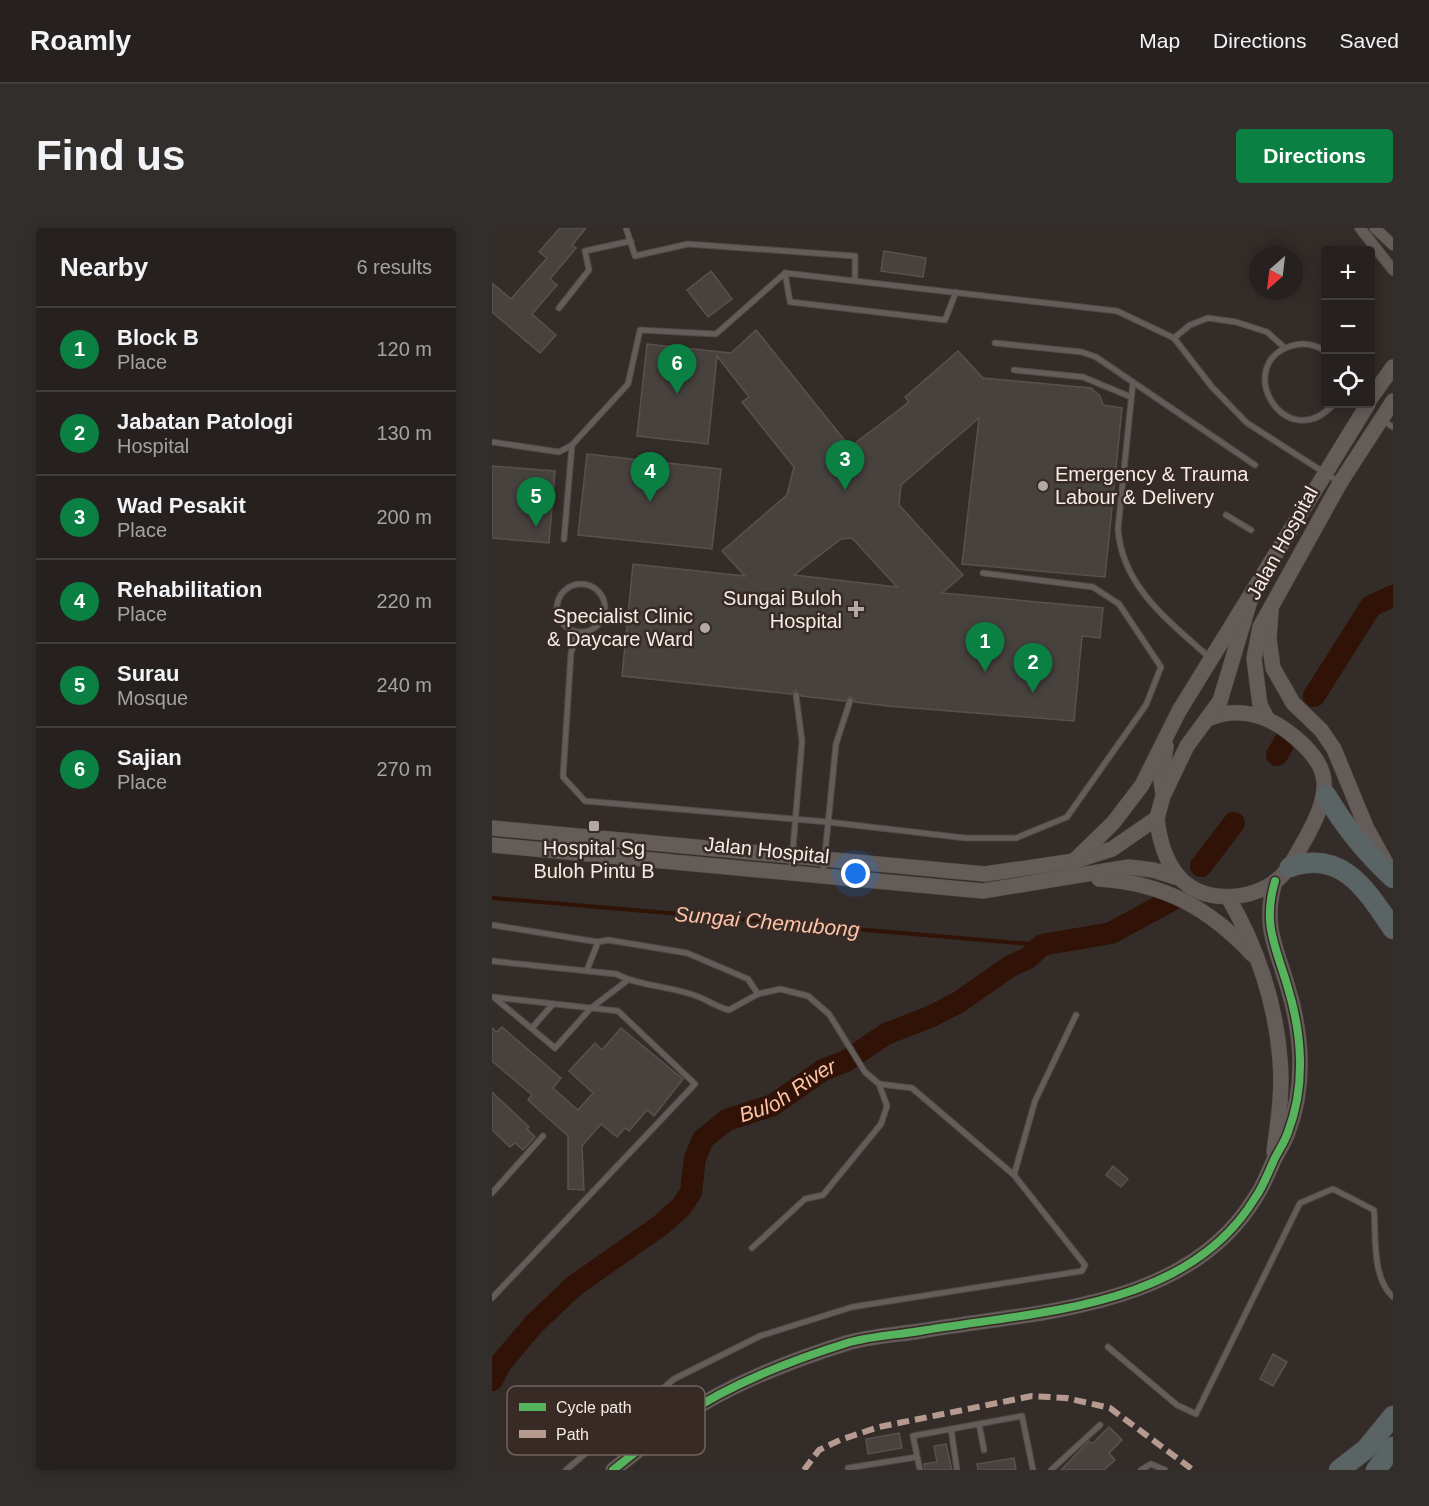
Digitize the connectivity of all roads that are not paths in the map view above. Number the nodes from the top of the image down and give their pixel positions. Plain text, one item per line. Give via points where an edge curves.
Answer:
1 (626, 228) edge
2 (1360, 228) edge
3 (1375, 228) edge
4 (631, 242) junction
5 (1393, 245) edge
6 (1393, 270) edge
7 (785, 273) junction
8 (855, 280) junction
9 (956, 292) junction
10 (559, 308) dead end
11 (1174, 338) junction
12 (995, 343) dead end
13 (1285, 348) junction
14 (1321, 350) edge
15 (1393, 367) edge
16 (1014, 370) dead end
17 (1133, 382) junction
18 (1375, 393) edge
19 (1131, 397) junction
20 (1393, 401) edge
21 (1330, 408) edge
22 (1366, 408) edge
23 (1387, 423) edge
24 (492, 442) edge
25 (572, 445) junction
26 (1255, 465) dead end
27 (1326, 473) junction
28 (1340, 483) junction
29 (1226, 515) dead end
30 (1251, 530) dead end
31 (564, 539) dead end
32 (983, 573) dead end
33 (1252, 594) junction
34 (1272, 604) junction
35 (578, 632) junction
36 (1212, 660) junction
37 (796, 695) dead end
38 (850, 701) dead end
39 (1210, 718) junction
40 (1268, 718) junction
41 (1167, 735) junction
42 (1326, 795) junction
43 (1163, 796) junction
44 (1157, 818) junction
45 (796, 819) junction
46 (828, 822) junction
47 (492, 828) edge
48 (492, 845) edge
49 (793, 857) junction
50 (825, 860) junction
51 (1074, 861) junction
52 (1290, 867) junction
53 (791, 874) junction
54 (1393, 876) edge
55 (822, 877) junction
56 (1074, 877) junction
57 (1179, 878) junction
58 (1275, 881) junction
59 (1229, 898) junction
60 (492, 925) edge
61 (1393, 929) edge
62 (598, 942) junction
63 (492, 961) edge
64 (1259, 962) junction
65 (587, 970) junction
66 (628, 980) junction
67 (758, 994) junction
68 (493, 997) edge
69 (553, 1004) junction
70 (591, 1008) junction
71 (1076, 1015) dead end
72 (532, 1028) junction
73 (879, 1084) junction
74 (543, 1136) dead end
75 (1273, 1161) junction
76 (1014, 1175) junction
77 (492, 1193) edge
78 (752, 1248) dead end
79 (492, 1298) edge
80 (1393, 1298) edge
81 (1108, 1347) dead end
82 (666, 1386) edge
83 (705, 1403) edge
84 (1393, 1416) edge
85 (979, 1424) junction
86 (1100, 1425) dead end
87 (951, 1429) junction
88 (1393, 1448) edge
89 (984, 1450) dead end
90 (584, 1455) edge
91 (632, 1455) edge
92 (917, 1457) junction
93 (848, 1468) dead end
94 (566, 1470) edge
95 (613, 1470) edge
96 (920, 1470) edge
97 (957, 1470) edge
98 (1033, 1470) edge
99 (1051, 1470) edge
100 (1141, 1470) edge
101 (1165, 1470) edge
102 (1339, 1470) edge
103 (1376, 1470) edge

1 - 4 lane
2 - 6 street
3 - 5 street
4 - 8 lane via 635,256 688,244 855,256
4 - 10 lane via 585,251 589,270
7 - 8 lane
7 - 9 lane via 790,302 945,320
7 - 25 lane via 716,334 640,330 628,384
8 - 9 lane
9 - 11 lane via 1105,308
11 - 13 lane via 1190,325 1208,318 1267,332
11 - 27 lane via 1212,387 1247,423
12 - 17 lane via 1082,352
13 - 14 lane via 1310,344
13 - 21 lane via 1275,356 1265,378 1266,390 1279,411 1289,417 1314,418
15 - 18 main road
16 - 19 lane via 1083,377
17 - 19 lane
17 - 26 lane
19 - 36 lane via 1119,549 1138,586
20 - 23 main road, Jalan Hospital
22 - 27 main road, Jalan Hospital
23 - 28 main road, Jalan Hospital
24 - 25 lane via 559,452
25 - 31 lane
27 - 28 lane
27 - 33 main road, Jalan Hospital
28 - 34 main road, Jalan Hospital
29 - 30 lane
32 - 46 lane via 1093,587 1119,604 1161,667 1146,705 1067,818 1016,838 965,838
33 - 36 main road, Jalan Hospital
33 - 39 main road, Jalan Hospital via 1227,681
34 - 40 main road, Jalan Hospital via 1260,627 1254,659 1260,705
34 - 54 main road via 1269,639 1273,668 1293,704 1321,730 1334,749 1367,829
35 - 35 lane via 559,618 557,603 564,589 587,584 600,593 605,608 599,623
35 - 45 lane via 571,653 562,777 585,801
36 - 41 main road, Jalan Hospital
37 - 45 lane via 802,741
38 - 46 lane via 836,744
39 - 40 main road via 1240,712
39 - 43 main road, Jalan Hospital via 1186,746
40 - 42 main road via 1304,744 1317,760
41 - 43 main road
41 - 51 main road, Jalan Hospital via 1142,785 1113,823
42 - 52 main road
42 - 54 highway via 1350,831
43 - 44 main road, Jalan Hospital
44 - 51 main road, Jalan Hospital via 1112,849
44 - 57 main road via 1166,855
45 - 46 lane
45 - 49 lane
46 - 50 lane
47 - 49 main road, Jalan Hospital
48 - 53 main road, Jalan Hospital
49 - 50 main road, Jalan Hospital
49 - 53 lane
50 - 51 main road, Jalan Hospital via 985,874
50 - 55 lane
52 - 58 main road
52 - 61 highway via 1308,861 1326,863 1358,881
53 - 55 main road, Jalan Hospital
55 - 56 main road, Jalan Hospital via 984,891
56 - 57 main road, Jalan Hospital via 1129,867
56 - 64 main road via 1122,880 1160,889 1227,927
57 - 59 main road via 1204,892
58 - 59 main road via 1246,895
58 - 75 main road via 1269,903 1270,937 1288,988 1301,1045 1296,1103 1288,1133
59 - 64 main road
60 - 62 lane
62 - 65 lane
62 - 67 lane via 608,940 687,953 748,979
63 - 65 lane
64 - 75 main road via 1280,1060
65 - 66 lane
66 - 67 lane via 700,997 729,1010
66 - 70 lane
67 - 73 lane via 780,989 808,996 829,1014 850,1052
68 - 69 lane
68 - 72 lane
69 - 70 lane
69 - 72 lane
70 - 72 lane via 555,1048
70 - 79 lane via 618,1011 695,1084
71 - 76 lane via 1035,1101
73 - 76 lane via 912,1088
73 - 78 lane via 887,1106 881,1124 823,1195 805,1199
74 - 77 lane
75 - 83 main road via 1256,1198 1238,1222 1209,1249 1145,1288 1063,1308 850,1342 785,1364
76 - 82 lane via 1085,1265 1082,1271 852,1307 760,1336
80 - 81 lane via 1384,1289 1377,1261 1374,1210 1333,1189 1300,1203 1196,1414 1177,1405
84 - 102 highway via 1366,1449
85 - 87 lane
85 - 89 lane
85 - 98 lane via 1022,1416
86 - 99 lane
87 - 92 lane via 913,1436
87 - 97 lane
88 - 103 highway
90 - 94 lane
91 - 95 main road
92 - 93 lane
92 - 96 lane
100 - 101 lane via 1151,1464

